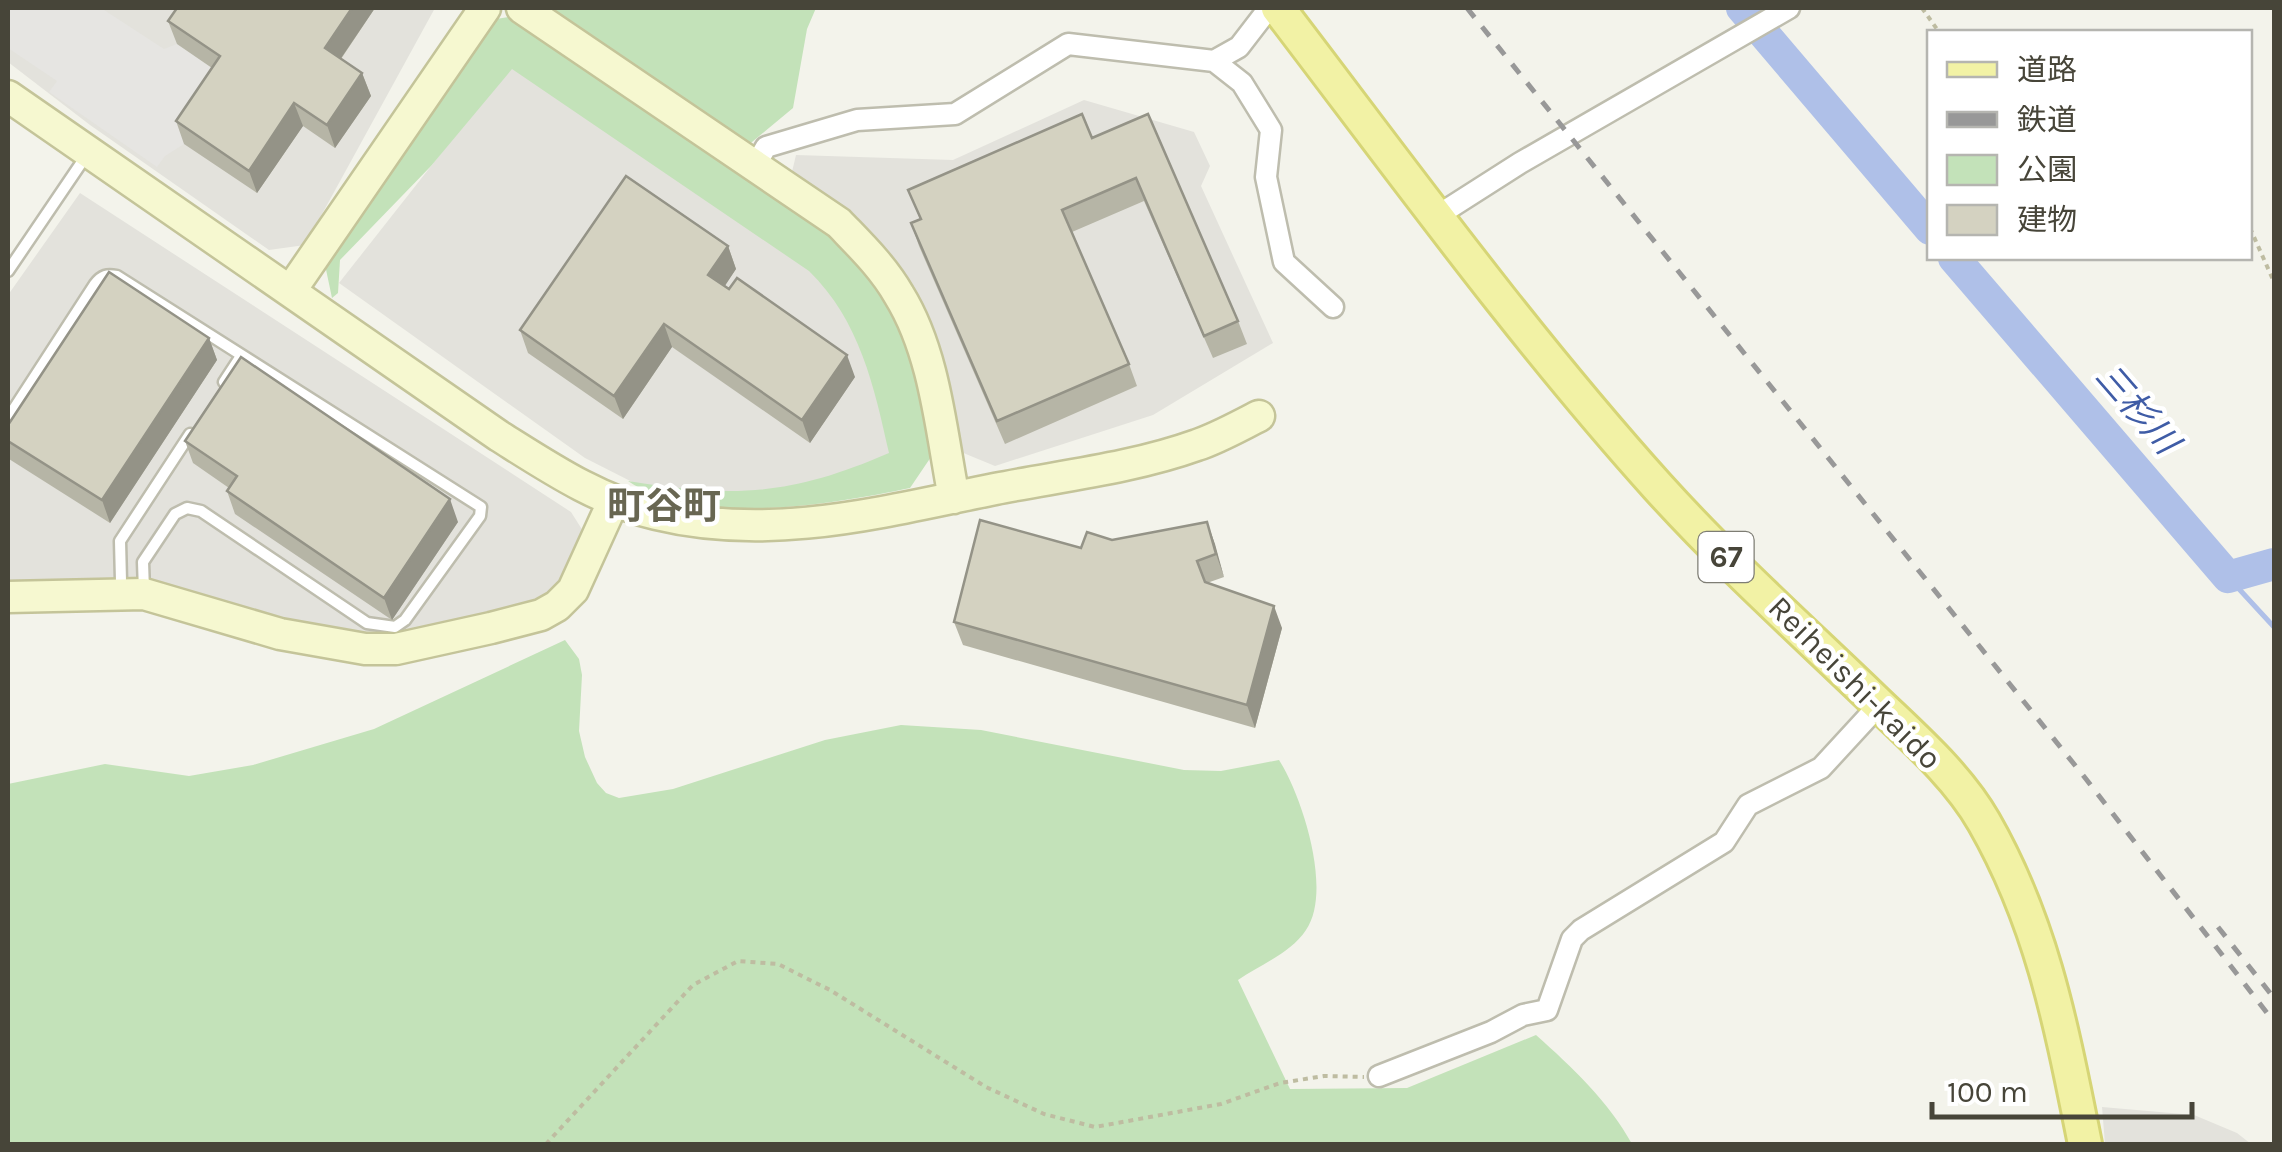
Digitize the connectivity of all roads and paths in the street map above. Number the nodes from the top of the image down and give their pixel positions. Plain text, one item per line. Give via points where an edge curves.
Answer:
1 (486, 8) edge
2 (522, 8) edge
3 (1269, 8) edge
4 (1278, 8) edge
5 (1922, 8) edge
6 (1783, 11) edge
7 (1938, 30) edge
8 (1214, 61) junction
9 (8, 96) edge
10 (88, 152) junction
11 (755, 166) junction
12 (1437, 216) junction
13 (2252, 232) edge
14 (8, 271) edge
15 (2274, 282) edge
16 (291, 290) junction
17 (1333, 307) dead end
18 (241, 356) junction
19 (220, 388) edge
20 (1259, 416) dead end
21 (8, 418) edge
22 (200, 419) edge
23 (954, 498) junction
24 (613, 502) junction
25 (113, 594) junction
26 (144, 594) junction
27 (8, 597) edge
28 (1880, 705) junction
29 (1378, 1076) joint
30 (546, 1144) edge
31 (2085, 1144) edge

1 - 16 street
2 - 11 street
3 - 8 street via 1239,47
4 - 12 main road, Reiheishi-kaido / 67
5 - 7 path
6 - 12 street
8 - 11 street via 1068,44 954,114 858,120 766,147
8 - 17 street via 1242,83 1270,130 1266,176 1284,262
9 - 10 street
10 - 14 lane
10 - 16 street
11 - 23 street via 839,223 901,298 931,383
12 - 28 main road, Reiheishi-kaido / 67 via 1657,486
13 - 15 path
16 - 24 street via 500,436
18 - 19 lane
18 - 21 lane via 109,274 95,284
18 - 26 lane via 481,507 480,516 395,627 367,623 201,511 186,508 143,562
20 - 23 street via 1198,445 1146,459
22 - 25 lane via 120,541 121,581
23 - 24 street via 874,515 746,528
24 - 26 street via 573,590 557,606 396,649 280,634
25 - 26 street
25 - 27 street
28 - 29 street via 1821,768 1748,805 1724,842 1581,930 1547,1010
28 - 31 main road, Reiheishi-kaido / 67 via 1943,768 2006,861 2052,988
29 - 30 path via 1280,1082 1220,1104 1096,1128 1044,1114 986,1087 778,964 738,960 693,985

